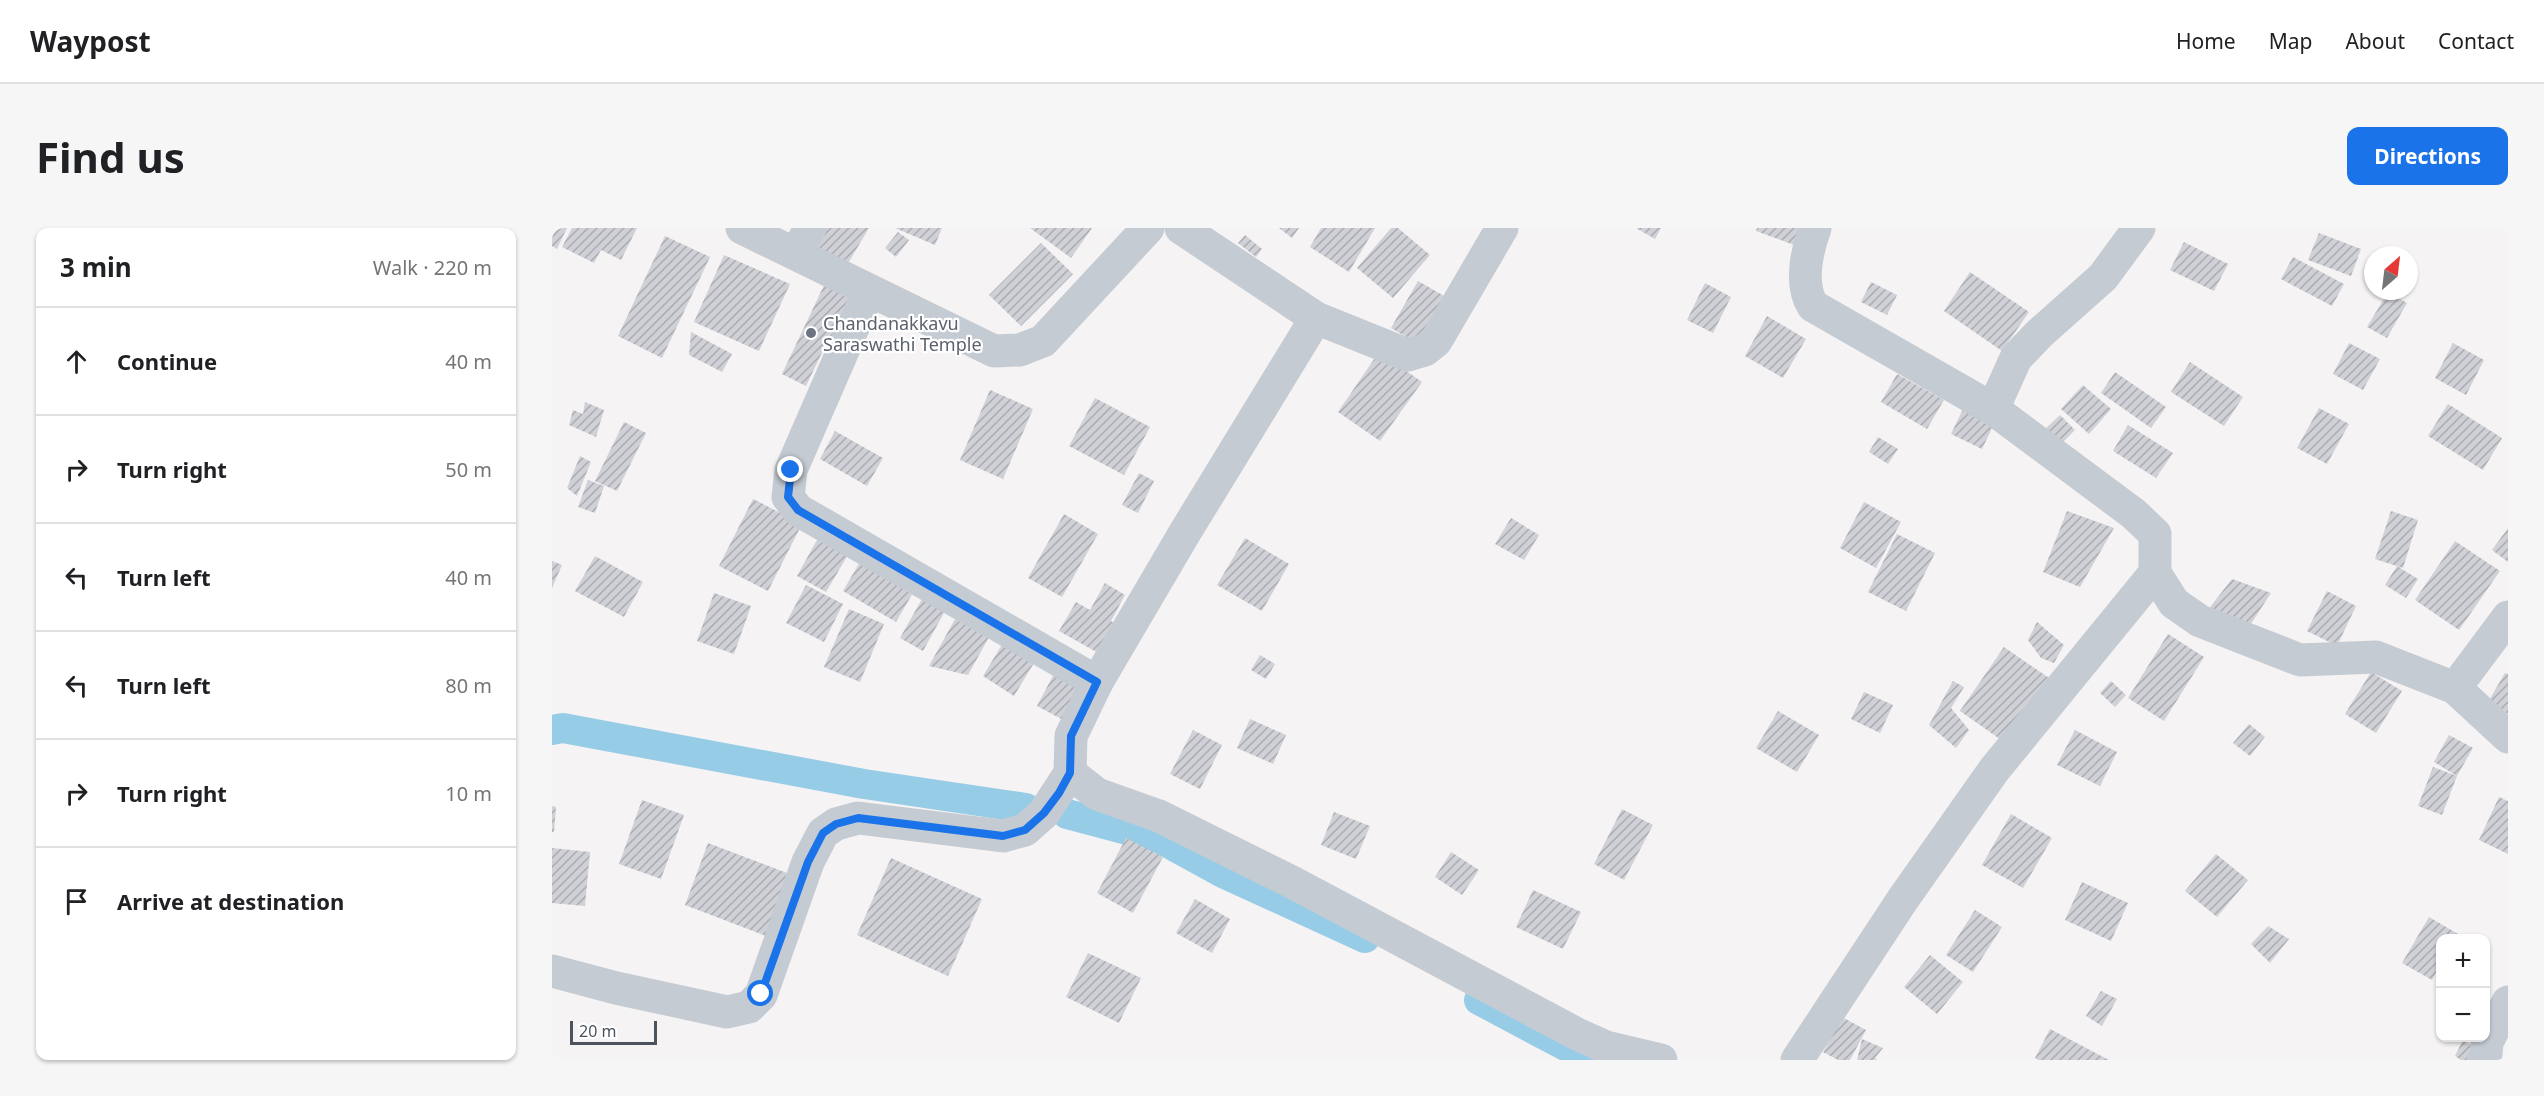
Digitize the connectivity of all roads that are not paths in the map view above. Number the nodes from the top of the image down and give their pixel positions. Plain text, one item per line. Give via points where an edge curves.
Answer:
1 (742, 228) edge
2 (1148, 228) edge
3 (1181, 228) edge
4 (1502, 228) edge
5 (1815, 228) edge
6 (2139, 228) edge
7 (803, 241) edge
8 (869, 291) junction
9 (1316, 318) junction
10 (1993, 409) junction
11 (2155, 573) junction
12 (2508, 617) edge
13 (1097, 682) junction
14 (2455, 688) junction
15 (2508, 737) edge
16 (1070, 773) junction
17 (552, 971) edge
18 (2508, 1002) edge
19 (1660, 1060) edge
20 (1797, 1060) edge
21 (2483, 1060) edge

1 - 7 street
2 - 8 street via 1043,341 1020,350 994,351
3 - 9 street
4 - 9 street via 1436,341 1425,350 1408,355
5 - 10 street via 1805,276 1807,297 1813,306
6 - 10 street via 2103,277 2016,358
7 - 8 street
8 - 13 street via 791,470 788,497 798,510
9 - 13 street
10 - 11 street via 2134,514 2155,534
11 - 14 street via 2174,603 2200,621 2300,660 2376,657
11 - 20 street via 1994,770 1903,898
12 - 14 street
13 - 16 street via 1071,736
14 - 15 street
16 - 17 street via 1044,813 1025,830 1003,836 858,818 836,824 823,833 808,862 761,994 749,1007 727,1012
16 - 19 street via 1096,794 1159,816 1292,882 1577,1034 1606,1047
18 - 21 street via 2487,1042

